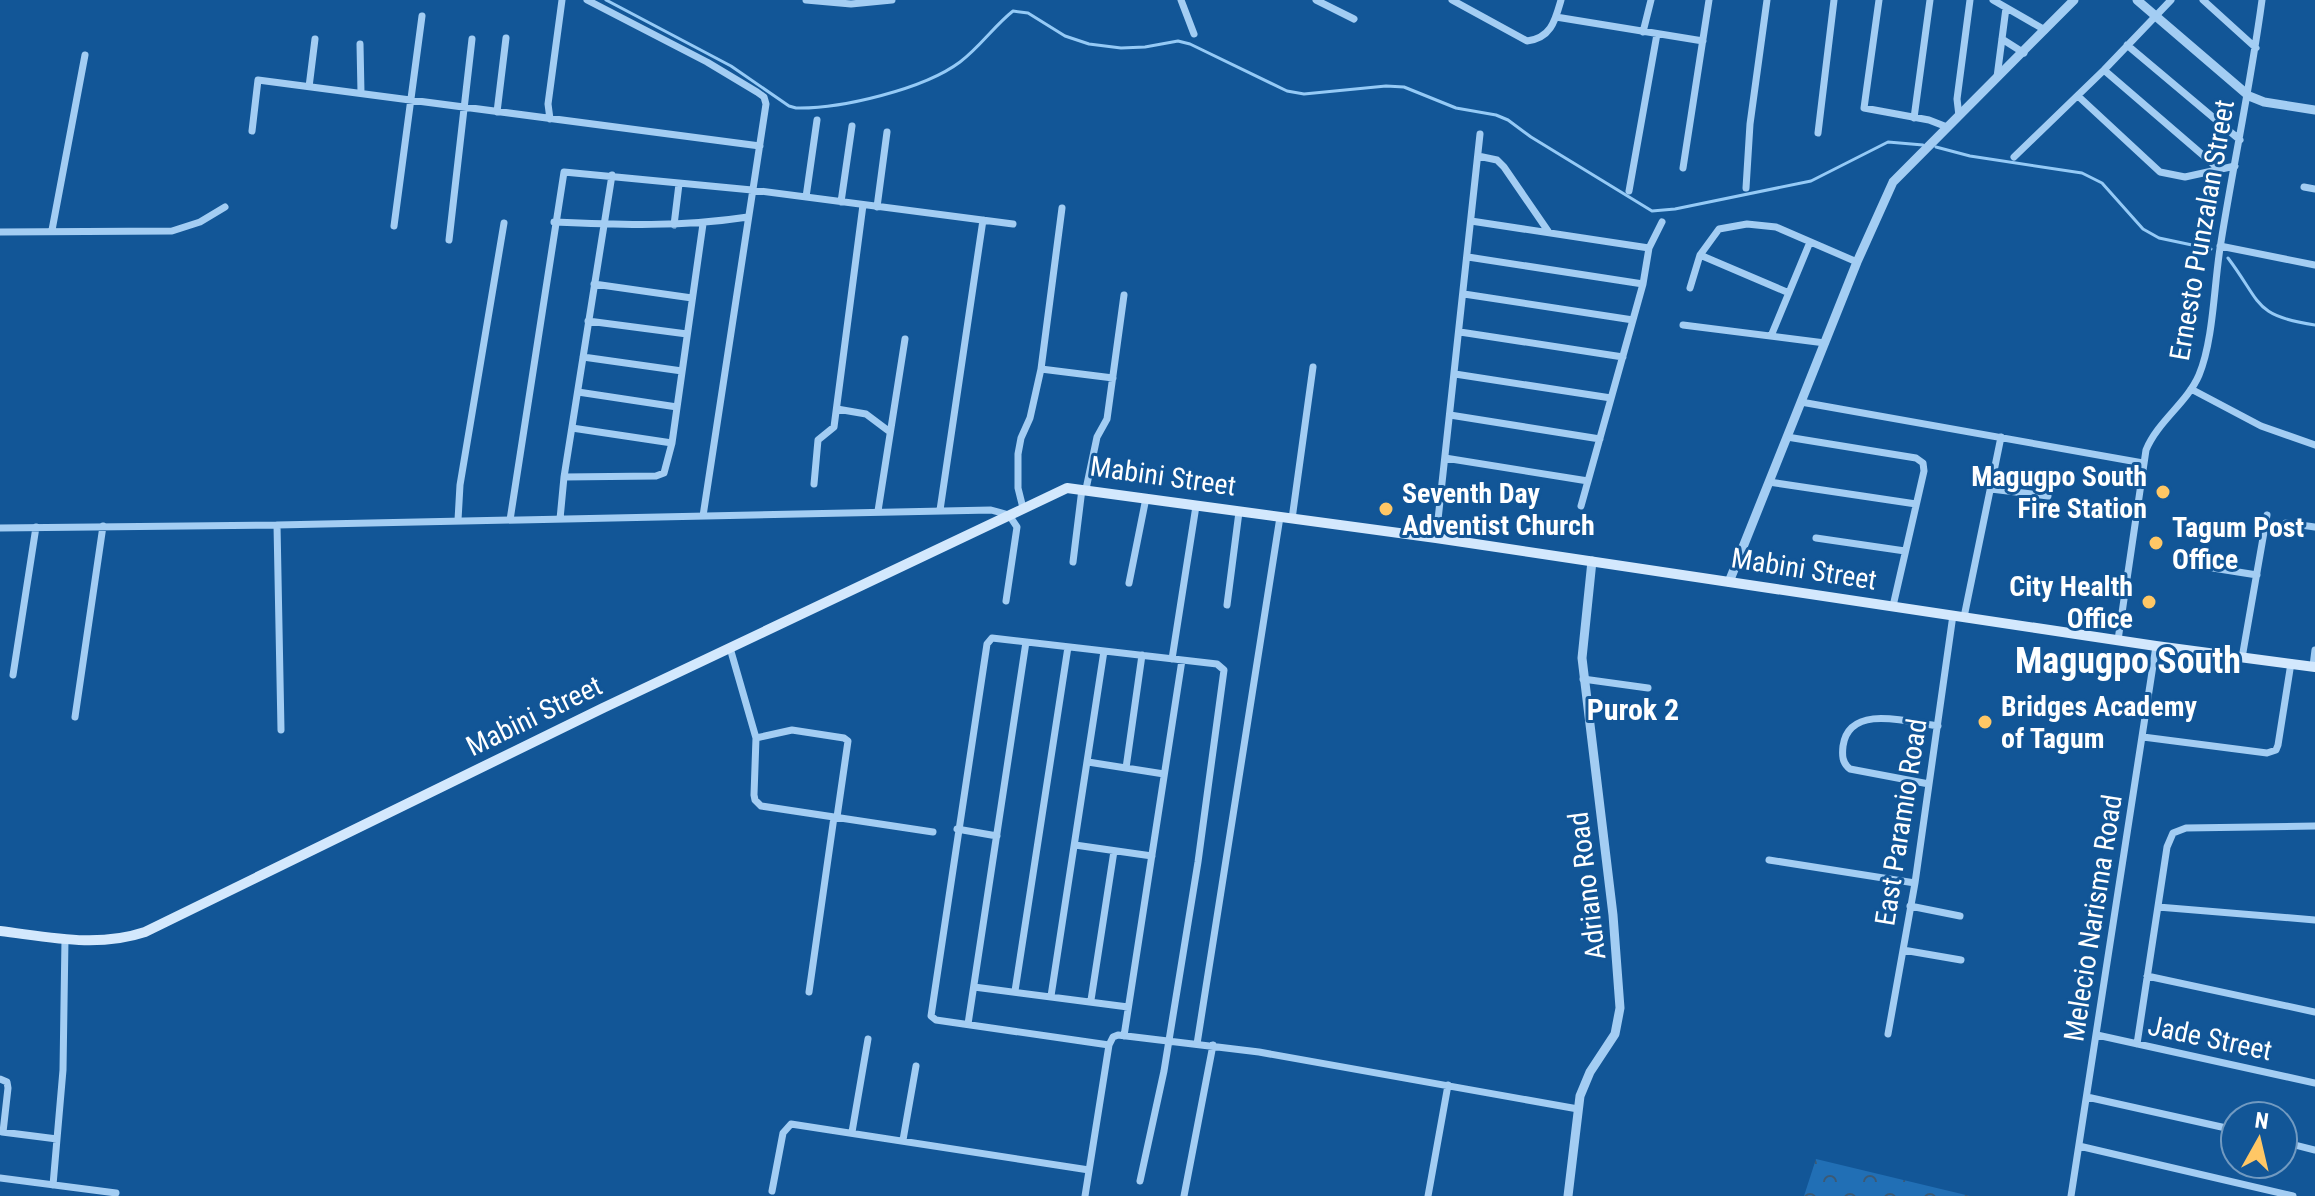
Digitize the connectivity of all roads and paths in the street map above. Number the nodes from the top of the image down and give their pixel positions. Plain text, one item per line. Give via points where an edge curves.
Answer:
1 (562, 0) edge
2 (587, 0) edge
3 (806, 0) edge
4 (892, 0) edge
5 (1181, 0) edge
6 (1316, 0) edge
7 (1339, 0) edge
8 (1452, 0) edge
9 (1561, 0) edge
10 (1651, 0) edge
11 (1709, 0) edge
12 (1767, 0) edge
13 (1834, 0) edge
14 (1879, 0) edge
15 (1930, 0) edge
16 (1970, 0) edge
17 (1993, 0) edge
18 (2137, 0) edge
19 (2171, 0) edge
20 (2203, 0) edge
21 (2069, 1) edge
22 (2261, 1) edge
23 (2006, 8) junction
24 (1334, 9) junction
25 (422, 16) dead end
26 (2155, 16) junction
27 (1556, 17) junction
28 (1354, 19) dead end
29 (2045, 30) junction
30 (1643, 32) junction
31 (1194, 34) dead end
32 (1657, 34) junction
33 (506, 38) dead end
34 (315, 39) dead end
35 (472, 39) dead end
36 (2002, 39) junction
37 (1703, 41) junction
38 (360, 44) dead end
39 (2127, 45) junction
40 (2256, 48) junction
41 (2024, 53) junction
42 (85, 55) dead end
43 (2104, 70) junction
44 (1996, 78) junction
45 (309, 87) junction
46 (361, 93) junction
47 (2078, 96) junction
48 (2249, 96) junction
49 (409, 100) junction
50 (465, 107) junction
51 (2315, 110) edge
52 (497, 112) junction
53 (1959, 116) junction
54 (1914, 118) junction
55 (550, 119) junction
56 (817, 120) dead end
57 (852, 126) dead end
58 (1947, 127) junction
59 (252, 131) dead end
60 (887, 132) dead end
61 (1818, 133) dead end
62 (1480, 134) dead end
63 (2240, 140) junction
64 (760, 146) junction
65 (1478, 156) junction
66 (2014, 157) dead end
67 (2235, 166) junction
68 (1683, 168) dead end
69 (2219, 169) junction
70 (612, 175) junction
71 (679, 184) junction
72 (2304, 187) dead end
73 (1746, 188) dead end
74 (2315, 189) edge
75 (752, 190) junction
76 (1629, 191) dead end
77 (806, 197) junction
78 (841, 202) junction
79 (863, 205) junction
80 (225, 207) dead end
81 (877, 207) junction
82 (1062, 208) dead end
83 (748, 217) junction
84 (983, 220) junction
85 (1471, 221) junction
86 (554, 222) junction
87 (1662, 222) dead end
88 (504, 223) dead end
89 (603, 224) junction
90 (703, 224) junction
91 (1013, 224) dead end
92 (674, 225) junction
93 (394, 226) dead end
94 (52, 230) junction
95 (1548, 231) junction
96 (0, 232) edge
97 (449, 240) dead end
98 (1810, 242) junction
99 (2220, 246) junction
100 (1649, 248) junction
101 (1700, 255) junction
102 (1468, 257) junction
103 (1857, 262) junction
104 (2315, 265) edge
105 (594, 284) junction
106 (1643, 284) junction
107 (1690, 288) dead end
108 (1789, 293) junction
109 (1464, 294) junction
110 (1124, 295) dead end
111 (692, 298) junction
112 (1633, 320) junction
113 (588, 321) junction
114 (1683, 325) dead end
115 (1460, 332) junction
116 (687, 334) junction
117 (1771, 336) junction
118 (905, 339) dead end
119 (1825, 343) junction
120 (583, 357) junction
121 (1623, 357) junction
122 (1313, 367) dead end
123 (1041, 369) junction
124 (682, 371) junction
125 (1455, 374) junction
126 (1113, 378) junction
127 (2191, 389) junction
128 (578, 392) junction
129 (1611, 398) junction
130 (1801, 402) junction
131 (677, 407) junction
132 (837, 409) junction
133 (1450, 415) junction
134 (572, 428) junction
135 (890, 432) junction
136 (1787, 437) junction
137 (2001, 437) junction
138 (1600, 439) junction
139 (672, 443) junction
140 (2315, 445) edge
141 (1445, 458) junction
142 (2143, 463) junction
143 (564, 477) junction
144 (1588, 481) junction
145 (1769, 482) junction
146 (814, 484) dead end
147 (1084, 489) junction
148 (1991, 489) junction
149 (2048, 496) dead end
150 (1146, 498) junction
151 (1916, 504) junction
152 (1196, 506) junction
153 (1581, 506) dead end
154 (1023, 508) junction
155 (940, 510) junction
156 (878, 511) junction
157 (1239, 512) junction
158 (1009, 515) junction
159 (2267, 515) dead end
160 (703, 516) junction
161 (1280, 517) junction
162 (560, 519) junction
163 (1292, 519) junction
164 (458, 520) junction
165 (510, 520) junction
166 (2286, 523) dead end
167 (277, 525) junction
168 (103, 526) junction
169 (36, 527) junction
170 (2315, 527) edge
171 (0, 528) edge
172 (1436, 538) junction
173 (1816, 538) dead end
174 (1905, 551) junction
175 (1592, 561) junction
176 (1073, 562) dead end
177 (2175, 562) dead end
178 (2257, 575) junction
179 (1729, 582) junction
180 (1129, 583) dead end
181 (1006, 601) dead end
182 (1227, 605) dead end
183 (1893, 606) junction
184 (1958, 616) junction
185 (2118, 640) junction
186 (1026, 642) junction
187 (2156, 646) junction
188 (1068, 647) junction
189 (730, 648) junction
190 (2315, 650) edge
191 (1104, 651) junction
192 (1142, 655) junction
193 (2242, 658) junction
194 (1172, 659) junction
195 (1182, 660) junction
196 (2291, 663) junction
197 (2314, 666) edge
198 (13, 675) dead end
199 (1583, 679) junction
200 (1648, 688) dead end
201 (75, 717) dead end
202 (1938, 726) junction
203 (281, 730) dead end
204 (2143, 737) junction
205 (756, 738) junction
206 (1088, 762) junction
207 (1126, 768) junction
208 (1164, 774) junction
209 (1929, 784) junction
210 (836, 817) junction
211 (2315, 826) edge
212 (957, 829) junction
213 (933, 832) dead end
214 (997, 836) junction
215 (1075, 845) junction
216 (1114, 851) junction
217 (1152, 856) junction
218 (1769, 860) dead end
219 (1915, 883) junction
220 (1910, 906) junction
221 (2158, 907) junction
222 (1960, 916) dead end
223 (2315, 920) edge
224 (0, 931) edge
225 (65, 939) junction
226 (1903, 950) junction
227 (1961, 960) dead end
228 (2147, 976) junction
229 (974, 987) junction
230 (1015, 991) junction
231 (809, 992) dead end
232 (1051, 996) junction
233 (1091, 1000) junction
234 (1128, 1007) junction
235 (2315, 1012) edge
236 (968, 1024) junction
237 (1888, 1034) dead end
238 (2097, 1035) junction
239 (1124, 1036) junction
240 (868, 1039) dead end
241 (1169, 1041) junction
242 (1197, 1044) junction
243 (2137, 1044) junction
244 (1109, 1045) junction
245 (1213, 1045) junction
246 (916, 1066) dead end
247 (0, 1079) edge
248 (2315, 1083) edge
249 (1448, 1085) junction
250 (2087, 1097) junction
251 (1578, 1109) junction
252 (2219, 1126) edge
253 (2, 1132) edge
254 (852, 1132) junction
255 (57, 1139) junction
256 (903, 1140) junction
257 (2079, 1146) junction
258 (1089, 1170) junction
259 (0, 1178) edge
260 (1140, 1181) dead end
261 (53, 1185) junction
262 (772, 1191) dead end
263 (116, 1193) dead end
264 (1085, 1196) edge
265 (1184, 1196) edge
266 (1428, 1196) edge
267 (1568, 1196) edge
268 (2071, 1196) edge
269 (2293, 1196) edge

1 - 55 street
2 - 64 street via 764,97
3 - 4 street
5 - 31 street
6 - 24 street
7 - 24 street
8 - 27 street via 1527,41 1545,35
9 - 27 street
10 - 30 street
11 - 37 street
12 - 73 street
13 - 61 street
14 - 54 street via 1864,108
15 - 54 street
16 - 53 street
17 - 23 street
18 - 26 street
19 - 26 street
20 - 40 street
21 - 29 street
22 - 40 street, Ernesto Punzalan Street
23 - 29 street
23 - 36 street
24 - 28 street
25 - 49 street
26 - 39 street
26 - 48 street
27 - 30 street
29 - 41 street
30 - 32 street
32 - 37 street
32 - 76 street
33 - 52 street
34 - 45 street
35 - 50 street
36 - 41 street
36 - 44 street
37 - 68 street
38 - 46 street
39 - 43 street
39 - 63 street
40 - 48 street, Ernesto Punzalan Street
41 - 44 street
42 - 94 street
43 - 47 street
43 - 69 street
44 - 53 street
45 - 46 street
45 - 59 street via 258,80
46 - 49 street
47 - 66 street
47 - 69 street via 2160,172 2185,177
48 - 51 street
48 - 63 street, Ernesto Punzalan Street
49 - 50 street
49 - 93 street
50 - 52 street
50 - 97 street
52 - 55 street
53 - 58 street
54 - 58 street
55 - 64 street
56 - 77 street
57 - 78 street
58 - 103 street via 1893,182
60 - 81 street
62 - 65 street
63 - 67 street, Ernesto Punzalan Street
64 - 75 street
65 - 85 street
65 - 95 street via 1504,167
67 - 69 street
67 - 99 street, Ernesto Punzalan Street
70 - 71 street
70 - 86 street via 564,172
70 - 89 street
71 - 75 street
71 - 92 street
72 - 74 street
75 - 77 street
75 - 83 street
77 - 78 street
78 - 79 street
79 - 81 street
79 - 132 street
80 - 94 street via 182,230
81 - 84 street
82 - 123 street
83 - 90 street
83 - 160 street
84 - 91 street
84 - 155 street
85 - 95 street
85 - 102 street
86 - 89 street
86 - 165 street
87 - 100 street
88 - 164 street
89 - 92 street
89 - 105 street
90 - 92 street
90 - 111 street
94 - 96 street
95 - 100 street
98 - 101 street via 1776,227 1747,224 1719,229
98 - 103 street
98 - 108 street
99 - 104 street
99 - 127 street, Ernesto Punzalan Street via 2206,349
100 - 106 street
101 - 107 street
101 - 108 street
102 - 106 street
102 - 109 street
103 - 119 street
105 - 111 street
105 - 113 street
106 - 112 street
108 - 117 street
109 - 112 street
109 - 115 street
110 - 126 street
111 - 116 street
112 - 121 street
113 - 116 street
113 - 120 street
114 - 117 street
115 - 121 street
115 - 125 street
116 - 124 street
117 - 119 street
118 - 135 street
119 - 130 street
120 - 124 street
120 - 128 street
121 - 129 street
122 - 163 street
123 - 126 street
123 - 154 street via 1018,454
124 - 131 street
125 - 129 street
125 - 133 street
126 - 147 street via 1107,419
127 - 140 street via 2261,426
127 - 142 street, Ernesto Punzalan Street via 2151,438
128 - 131 street
128 - 134 street
129 - 138 street
130 - 136 street
130 - 137 street
131 - 139 street
132 - 135 street via 866,414
132 - 146 street via 834,427 818,440
133 - 138 street
133 - 141 street
134 - 139 street
134 - 143 street
135 - 156 street
136 - 145 street
136 - 151 street via 1916,458 1924,467
137 - 142 street
137 - 148 street, East Paramio Road
138 - 144 street
139 - 143 street via 661,475
141 - 144 street
141 - 172 street
142 - 185 street, Ernesto Punzalan Street
143 - 162 street
144 - 153 street
145 - 151 street
145 - 179 street
147 - 150 main road, Mabini Street
147 - 154 main road, Mabini Street via 1061,489
147 - 176 street
148 - 149 street
148 - 184 street, East Paramio Road
150 - 152 main road, Mabini Street
150 - 180 street
151 - 174 street
152 - 157 main road, Mabini Street
152 - 194 street
154 - 158 main road, Mabini Street
155 - 156 street
155 - 158 street
156 - 160 street
157 - 161 main road, Mabini Street
157 - 182 street
158 - 181 street via 1017,531
158 - 189 main road, Mabini Street
159 - 178 street
160 - 162 street
161 - 163 main road, Mabini Street
161 - 242 street
162 - 165 street
163 - 172 main road, Mabini Street
164 - 165 street
164 - 167 street
166 - 170 street
167 - 168 street
167 - 203 street
168 - 169 street
168 - 201 street
169 - 171 street
169 - 198 street
172 - 175 main road, Mabini Street
173 - 174 street
174 - 183 street
175 - 179 main road, Mabini Street
175 - 199 street, Adriano Road
177 - 178 street
178 - 193 street
179 - 183 main road, Mabini Street
183 - 184 main road, Mabini Street
184 - 185 main road, Mabini Street
184 - 202 street, East Paramio Road
185 - 187 main road, Mabini Street
186 - 188 street
186 - 212 street via 988,642
186 - 214 street
187 - 193 main road, Mabini Street
187 - 204 street, Melecio Narisma Road
188 - 191 street
188 - 230 street
189 - 205 street
189 - 225 main road, Mabini Street via 173,920 124,939
190 - 197 street
191 - 192 street
191 - 206 street
192 - 194 street
192 - 207 street
193 - 196 main road, Mabini Street
194 - 195 street
195 - 208 street
195 - 241 street via 1221,665 1225,673
196 - 197 main road, Mabini Street
196 - 204 street via 2278,745 2272,752
199 - 200 street
199 - 251 street, Adriano Road via 1620,1008 1615,1034 1584,1083
202 - 209 street, East Paramio Road
202 - 209 street via 1866,719 1850,728 1844,740 1842,757 1850,769
204 - 238 street, Melecio Narisma Road
205 - 210 street via 757,803
205 - 210 street via 792,730 848,741
206 - 207 street
206 - 215 street
207 - 208 street
208 - 217 street
209 - 219 street, East Paramio Road
210 - 213 street
210 - 231 street
211 - 221 street via 2186,828 2173,833
212 - 214 street
212 - 236 street via 931,1016
214 - 229 street
215 - 216 street
215 - 232 street
216 - 217 street
216 - 233 street
217 - 234 street
218 - 219 street
219 - 220 street, East Paramio Road
220 - 222 street
220 - 226 street, East Paramio Road
221 - 223 street
221 - 228 street
224 - 225 main road, Mabini Street
225 - 255 street
226 - 227 street
226 - 237 street, East Paramio Road
228 - 235 street
228 - 243 street
229 - 230 street
229 - 236 street
230 - 232 street
232 - 233 street
233 - 234 street
234 - 239 street
236 - 244 street
238 - 243 street, Jade Street
238 - 250 street, Melecio Narisma Road
239 - 241 street
239 - 244 street via 1113,1037
240 - 254 street
241 - 242 street
241 - 260 street
242 - 245 street
243 - 248 street, Jade Street
244 - 258 street
245 - 249 street
245 - 265 street
246 - 256 street
247 - 253 street via 8,1084
249 - 251 street
249 - 266 street
250 - 252 street
250 - 257 street, Melecio Narisma Road
251 - 267 street, Adriano Road
253 - 255 street
254 - 256 street
254 - 262 street via 787,1125
255 - 261 street
256 - 258 street
257 - 268 street, Melecio Narisma Road
257 - 269 street
258 - 264 street
259 - 261 street
261 - 263 street

